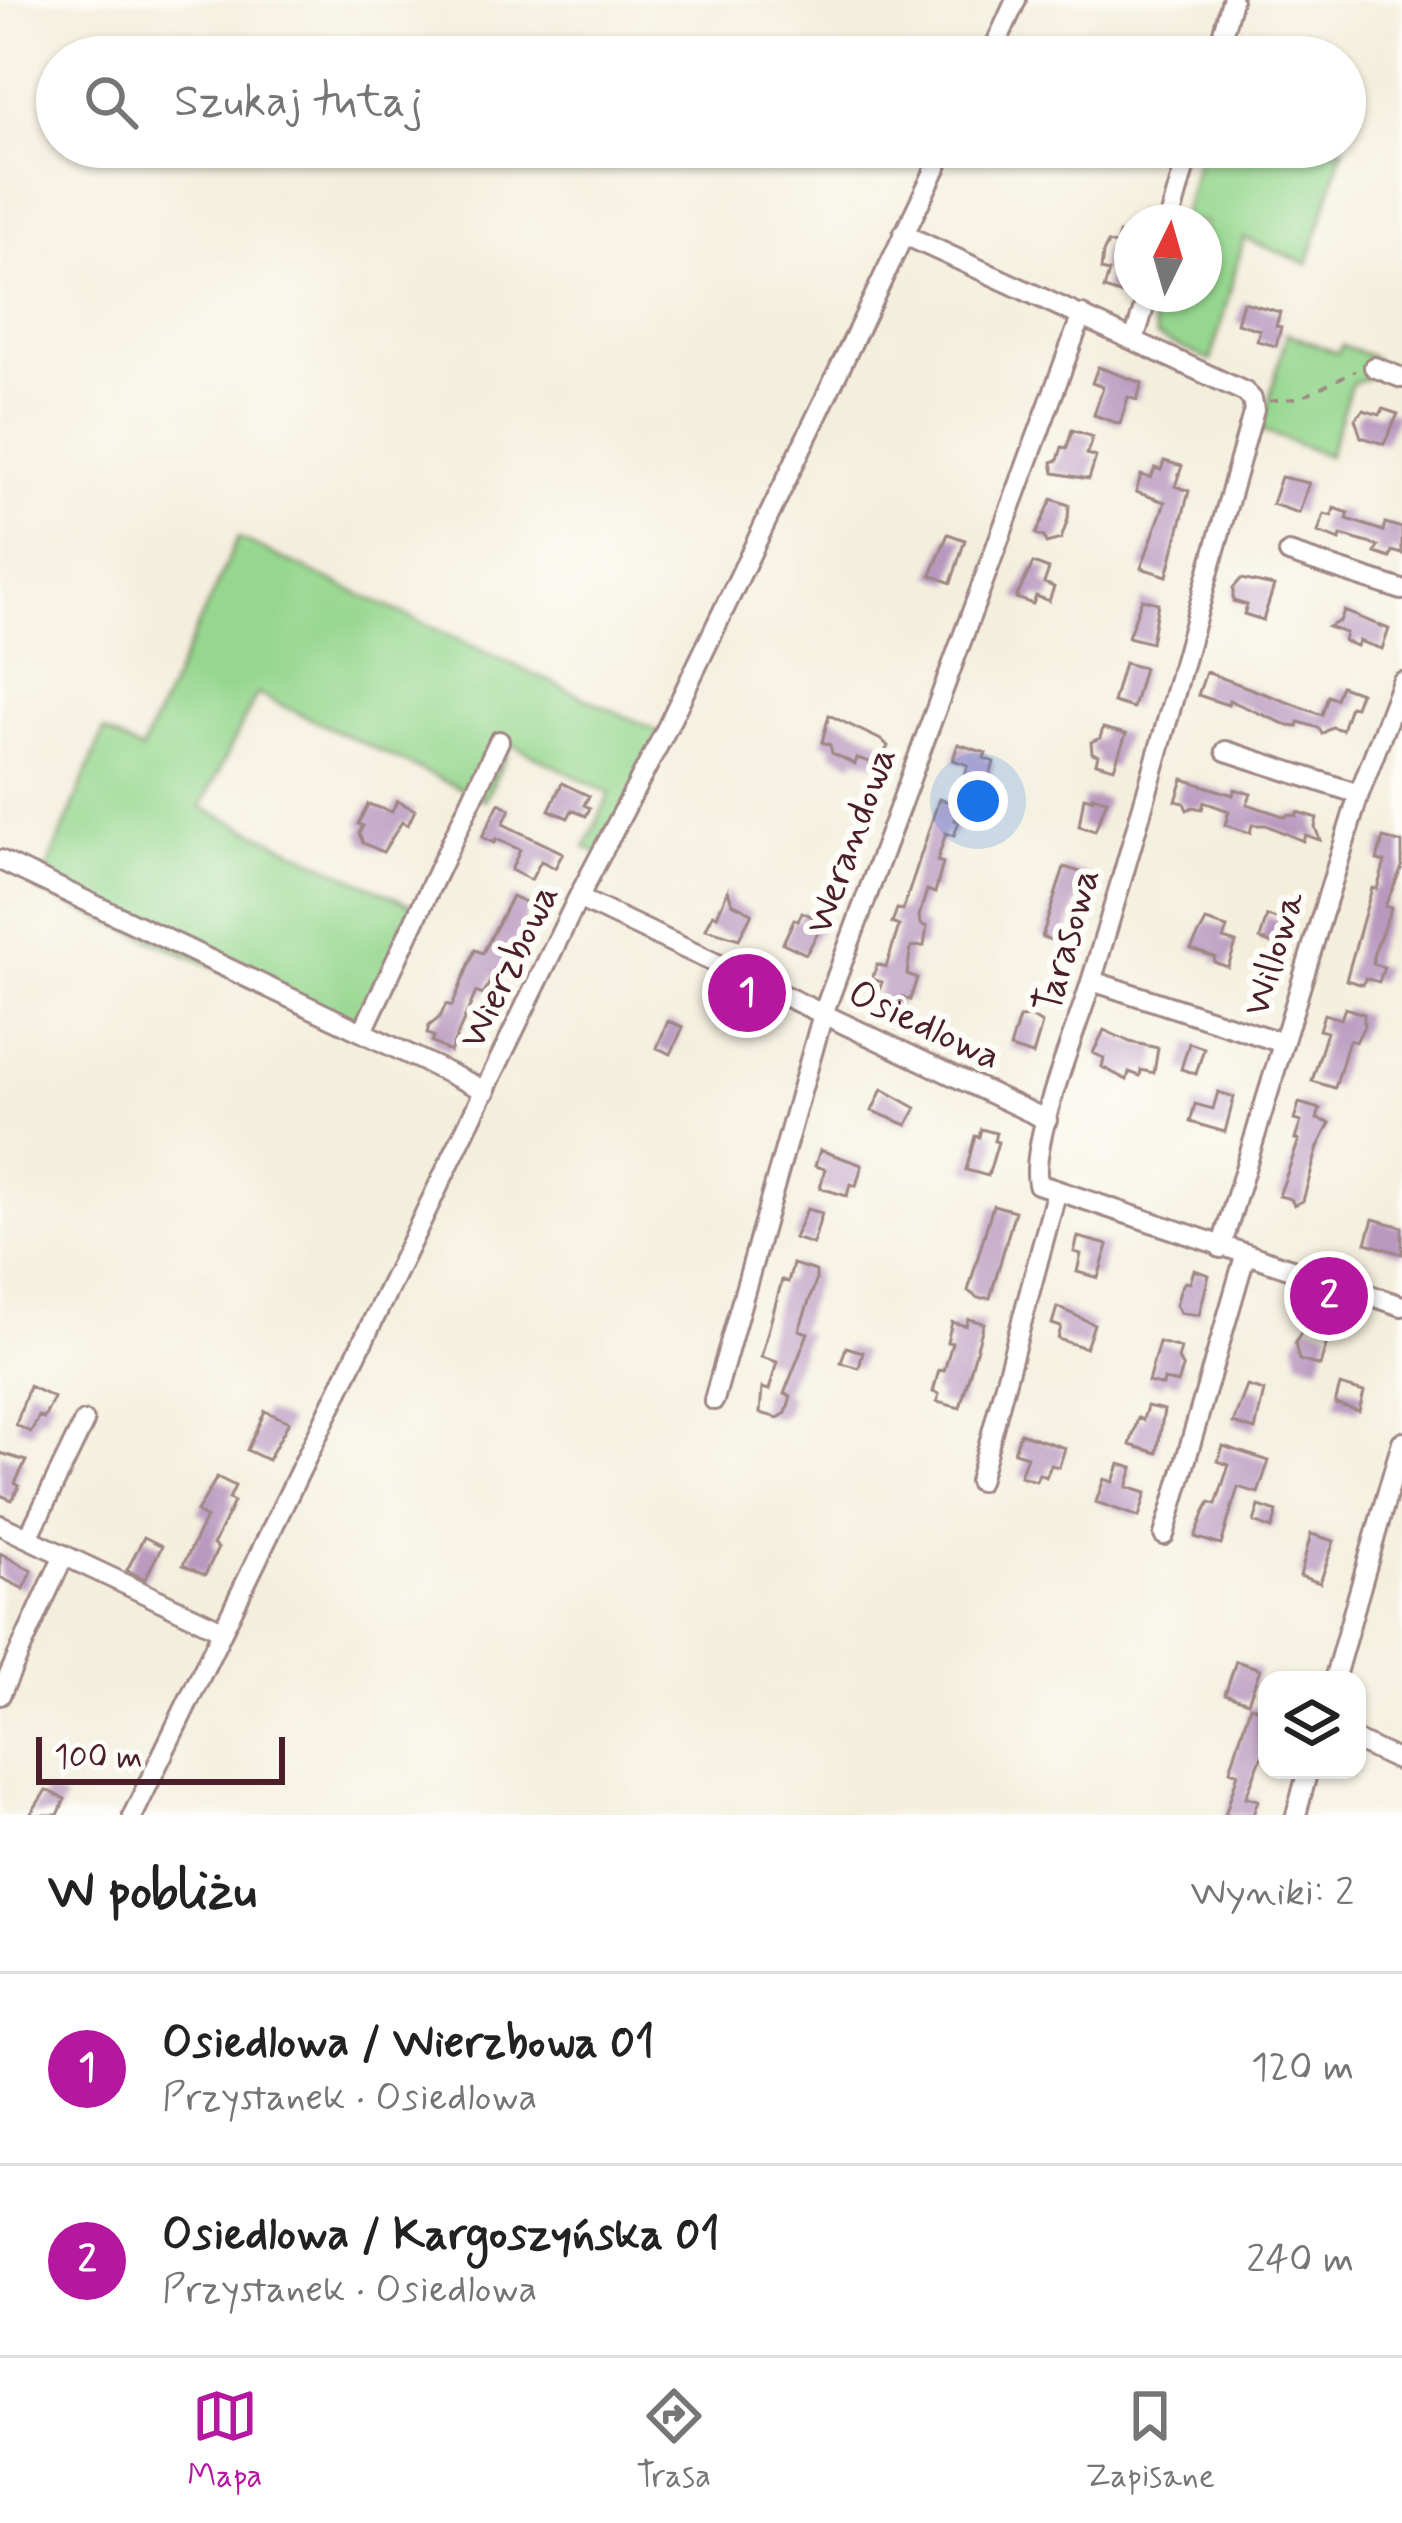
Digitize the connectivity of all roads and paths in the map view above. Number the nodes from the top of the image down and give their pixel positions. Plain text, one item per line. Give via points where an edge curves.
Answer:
1 (1016, 0) edge
2 (1232, 0) edge
3 (1000, 36) edge
4 (1222, 36) edge
5 (936, 168) edge
6 (1184, 168) edge
7 (1173, 204) edge
8 (903, 234) junction
9 (1143, 312) edge
10 (1082, 315) junction
11 (1134, 340) junction
12 (1374, 367) joint
13 (1402, 377) edge
14 (1253, 404) junction
15 (1289, 553) dead end
16 (1402, 590) edge
17 (1402, 682) edge
18 (499, 741) dead end
19 (1226, 751) dead end
20 (1359, 794) junction
21 (0, 860) edge
22 (578, 898) junction
23 (1092, 981) junction
24 (823, 1014) junction
25 (363, 1031) junction
26 (1282, 1043) junction
27 (487, 1091) junction
28 (1047, 1120) junction
29 (1056, 1194) junction
30 (1221, 1248) junction
31 (1245, 1256) junction
32 (1402, 1306) edge
33 (714, 1400) dead end
34 (84, 1422) dead end
35 (1402, 1442) edge
36 (980, 1481) dead end
37 (0, 1525) edge
38 (1164, 1535) dead end
39 (28, 1538) junction
40 (64, 1555) junction
41 (222, 1630) junction
42 (1337, 1671) edge
43 (0, 1695) edge
44 (1366, 1745) edge
45 (1402, 1762) edge
46 (1306, 1779) edge
47 (133, 1815) edge
48 (1296, 1815) edge

1 - 3 street
2 - 4 street
5 - 8 street, Wierzbowa
6 - 7 street
8 - 10 street
8 - 22 street, Wierzbowa
9 - 11 street
10 - 11 street
10 - 24 street, Werandowa
11 - 14 street
12 - 13 street
12 - 14 path via 1300,398
14 - 23 street, Tarasowa
15 - 16 street
17 - 20 street, Willowa
18 - 25 street
19 - 20 street
20 - 26 street, Willowa
21 - 25 street
22 - 24 street, Osiedlowa
22 - 27 street, Wierzbowa
23 - 26 street
23 - 28 street, Tarasowa
24 - 28 street, Osiedlowa
24 - 33 street, Werandowa
25 - 27 street
26 - 30 street, Willowa
27 - 41 street, Wierzbowa
28 - 29 street, Tarasowa via 1034,1169 1038,1184
29 - 30 street
29 - 36 street
30 - 31 street
31 - 32 street
31 - 38 street
34 - 39 street
35 - 42 street
37 - 39 street
39 - 40 street
40 - 41 street
40 - 43 street
41 - 47 street, Wierzbowa
44 - 45 street
46 - 48 street

